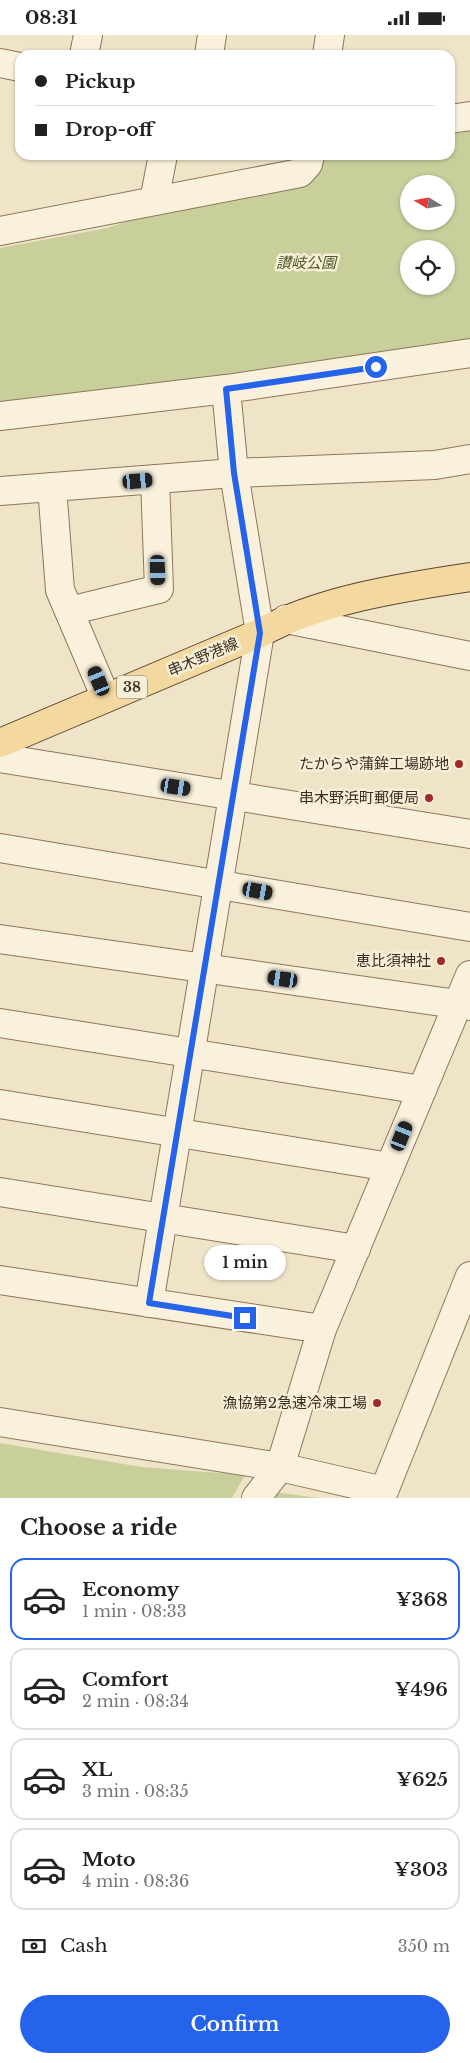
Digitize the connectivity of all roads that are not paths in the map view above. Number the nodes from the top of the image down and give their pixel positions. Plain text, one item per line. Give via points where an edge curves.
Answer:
1 (88, 35) edge
2 (212, 35) edge
3 (330, 35) edge
4 (85, 50) edge
5 (210, 50) edge
6 (328, 50) edge
7 (0, 63) edge
8 (15, 66) edge
9 (470, 116) edge
10 (455, 118) edge
11 (162, 160) edge
12 (309, 160) edge
13 (154, 201) junction
14 (0, 231) edge
15 (470, 353) edge
16 (226, 389) junction
17 (0, 416) edge
18 (470, 459) edge
19 (234, 473) junction
20 (154, 479) junction
21 (52, 487) junction
22 (0, 491) edge
23 (470, 577) edge
24 (69, 611) junction
25 (286, 619) junction
26 (260, 633) junction
27 (470, 656) edge
28 (106, 698) junction
29 (1, 741) edge
30 (234, 796) junction
31 (470, 834) edge
32 (0, 848) edge
33 (219, 885) junction
34 (470, 927) edge
35 (0, 939) edge
36 (205, 969) junction
37 (470, 975) edge
38 (464, 1005) edge
39 (0, 1023) edge
40 (191, 1053) junction
41 (422, 1090) junction
42 (0, 1104) edge
43 (178, 1133) junction
44 (390, 1167) junction
45 (0, 1193) edge
46 (164, 1218) junction
47 (356, 1249) junction
48 (470, 1276) edge
49 (0, 1280) edge
50 (149, 1303) junction
51 (322, 1329) junction
52 (0, 1422) edge
53 (280, 1467) junction
54 (256, 1498) edge

1 - 4 street
2 - 5 street
3 - 6 street
7 - 8 street
9 - 10 street
11 - 13 street
12 - 13 street via 300,173
13 - 14 street
15 - 16 street
16 - 17 street
16 - 19 street
18 - 19 street via 435,465
19 - 20 street
19 - 26 street
20 - 21 street
20 - 24 street via 159,589
21 - 22 street
21 - 24 street via 60,590
23 - 25 main road, 串木野港線 / 38 via 343,602
24 - 28 street
25 - 26 main road, 串木野港線 / 38
25 - 27 street
26 - 28 main road, 串木野港線 / 38
26 - 30 street
28 - 29 main road, 串木野港線 / 38
29 - 30 street
30 - 31 street
30 - 33 street
32 - 33 street
33 - 34 street
33 - 36 street
35 - 36 street
36 - 38 street
36 - 40 street
37 - 38 street
38 - 41 street
39 - 40 street
40 - 41 street
40 - 43 street
41 - 44 street
42 - 43 street
43 - 44 street
43 - 46 street
44 - 47 street
45 - 46 street
46 - 47 street
46 - 50 street
47 - 51 street
48 - 53 street via 384,1491
49 - 50 street
50 - 51 street
51 - 53 street
52 - 53 street
53 - 54 street

